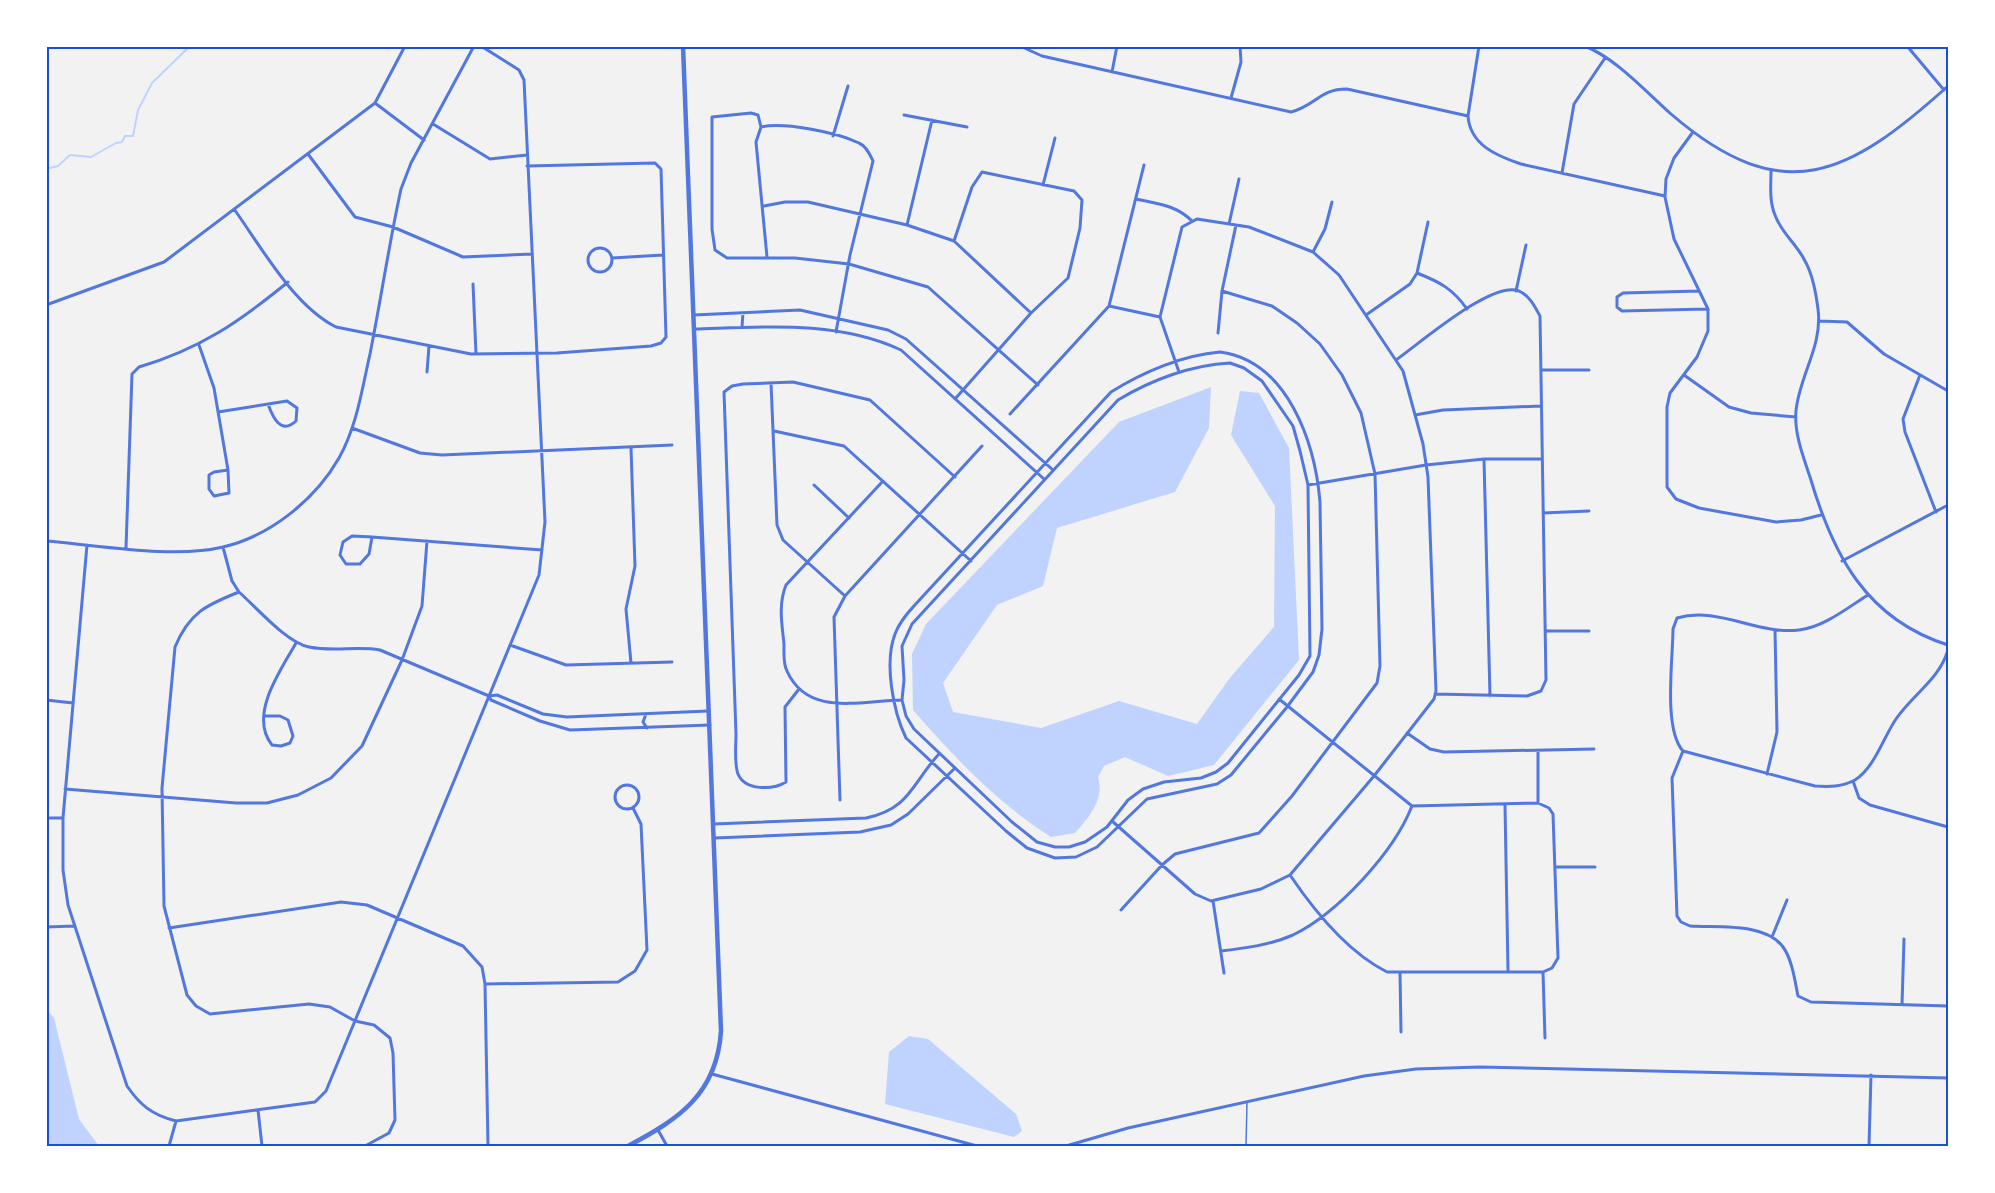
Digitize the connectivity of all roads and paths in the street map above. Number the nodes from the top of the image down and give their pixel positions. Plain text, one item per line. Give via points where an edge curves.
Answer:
1 (405, 46) edge
2 (474, 46) edge
3 (481, 46) edge
4 (682, 46) edge
5 (1020, 46) edge
6 (1117, 46) edge
7 (1240, 46) edge
8 (1479, 46) edge
9 (1585, 46) edge
10 (1907, 46) edge
11 (1605, 58) junction
12 (1112, 72) junction
13 (848, 86) dead end
14 (1948, 86) edge
15 (1944, 90) junction
16 (1231, 98) junction
17 (375, 104) junction
18 (904, 115) dead end
19 (1468, 116) junction
20 (932, 120) junction
21 (433, 124) junction
22 (967, 127) dead end
23 (761, 128) junction
24 (1692, 132) junction
25 (833, 136) junction
26 (1055, 138) dead end
27 (423, 140) junction
28 (308, 153) junction
29 (527, 155) junction
30 (1144, 165) dead end
31 (527, 166) junction
32 (1771, 170) junction
33 (1562, 173) junction
34 (1239, 179) dead end
35 (1043, 185) junction
36 (1665, 196) junction
37 (1136, 199) junction
38 (1332, 202) dead end
39 (764, 206) junction
40 (234, 209) junction
41 (860, 215) junction
42 (1192, 221) junction
43 (1428, 222) dead end
44 (1229, 224) junction
45 (907, 225) junction
46 (1236, 225) junction
47 (393, 227) junction
48 (954, 242) junction
49 (1526, 245) dead end
50 (1313, 252) junction
51 (532, 254) junction
52 (663, 255) junction
53 (767, 257) junction
54 (612, 258) junction
55 (849, 264) junction
56 (1417, 273) junction
57 (288, 282) junction
58 (473, 284) dead end
59 (1222, 291) junction
60 (1516, 291) junction
61 (1700, 291) junction
62 (46, 304) edge
63 (1109, 306) junction
64 (1467, 309) junction
65 (1708, 309) junction
66 (743, 313) junction
67 (1031, 313) junction
68 (694, 315) junction
69 (1366, 315) junction
70 (1160, 317) junction
71 (838, 319) junction
72 (1819, 321) junction
73 (742, 327) junction
74 (694, 329) junction
75 (836, 332) junction
76 (1218, 333) dead end
77 (373, 334) junction
78 (199, 345) junction
79 (429, 345) junction
80 (999, 350) junction
81 (537, 351) junction
82 (476, 354) junction
83 (1396, 360) junction
84 (1176, 362) junction
85 (1541, 370) junction
86 (1589, 370) dead end
87 (427, 372) dead end
88 (1179, 372) junction
89 (1684, 375) junction
90 (1920, 375) junction
91 (771, 383) junction
92 (1038, 385) junction
93 (962, 390) junction
94 (1948, 391) edge
95 (955, 399) junction
96 (268, 404) junction
97 (1541, 406) junction
98 (218, 412) junction
99 (1011, 414) dead end
100 (1415, 415) junction
101 (1796, 417) junction
102 (352, 428) junction
103 (774, 431) junction
104 (672, 445) dead end
105 (982, 446) dead end
106 (631, 448) junction
107 (542, 452) junction
108 (1484, 459) junction
109 (1542, 459) junction
110 (1045, 462) junction
111 (1426, 465) junction
112 (228, 470) junction
113 (1053, 470) junction
114 (1036, 471) junction
115 (1375, 474) junction
116 (955, 477) junction
117 (1044, 479) junction
118 (883, 481) junction
119 (1318, 483) junction
120 (814, 485) dead end
121 (1308, 485) junction
122 (1948, 504) edge
123 (1589, 511) dead end
124 (1936, 512) junction
125 (1543, 513) junction
126 (920, 515) junction
127 (1821, 515) junction
128 (849, 518) junction
129 (372, 537) junction
130 (46, 541) edge
131 (427, 542) junction
132 (87, 545) junction
133 (223, 547) junction
134 (126, 548) junction
135 (542, 550) junction
136 (962, 553) junction
137 (970, 561) junction
138 (1842, 561) junction
139 (807, 563) junction
140 (239, 592) junction
141 (1868, 595) junction
142 (845, 597) junction
143 (1775, 630) junction
144 (1546, 631) junction
145 (1589, 631) dead end
146 (296, 643) junction
147 (510, 645) junction
148 (1948, 645) edge
149 (1948, 650) edge
150 (402, 660) junction
151 (672, 662) dead end
152 (631, 663) junction
153 (799, 689) junction
154 (1435, 694) junction
155 (489, 696) junction
156 (1490, 696) junction
157 (1279, 699) junction
158 (46, 700) edge
159 (893, 700) junction
160 (902, 700) junction
161 (73, 703) junction
162 (836, 704) junction
163 (1287, 706) junction
164 (710, 711) junction
165 (645, 714) junction
166 (265, 716) junction
167 (710, 725) junction
168 (647, 728) junction
169 (1407, 733) junction
170 (1332, 744) junction
171 (1594, 749) dead end
172 (1538, 750) junction
173 (1683, 751) junction
174 (939, 754) junction
175 (932, 763) junction
176 (955, 769) junction
177 (1767, 774) junction
178 (1374, 776) junction
179 (948, 777) junction
180 (1853, 780) junction
181 (65, 789) junction
182 (162, 797) junction
183 (840, 800) dead end
184 (1538, 803) junction
185 (1505, 804) junction
186 (1412, 806) junction
187 (633, 808) junction
188 (46, 818) edge
189 (63, 818) junction
190 (1112, 821) junction
191 (714, 824) junction
192 (1120, 827) junction
193 (1948, 828) edge
194 (715, 838) junction
195 (1162, 865) junction
196 (1556, 867) junction
197 (1595, 867) dead end
198 (1290, 875) junction
199 (1787, 900) dead end
200 (1213, 901) junction
201 (1121, 910) dead end
202 (1320, 916) junction
203 (398, 917) junction
204 (75, 926) junction
205 (46, 927) edge
206 (169, 928) junction
207 (1772, 937) junction
208 (1904, 939) dead end
209 (1221, 951) junction
210 (1508, 971) junction
211 (1400, 972) junction
212 (1543, 972) junction
213 (1224, 973) dead end
214 (485, 984) junction
215 (1902, 1005) junction
216 (1948, 1006) edge
217 (355, 1021) junction
218 (1401, 1032) dead end
219 (1545, 1038) dead end
220 (712, 1074) junction
221 (1871, 1075) junction
222 (1948, 1078) edge
223 (1246, 1101) junction
224 (258, 1110) junction
225 (176, 1121) junction
226 (658, 1130) junction
227 (169, 1146) edge
228 (262, 1146) edge
229 (365, 1146) edge
230 (488, 1146) edge
231 (628, 1146) edge
232 (667, 1146) edge
233 (977, 1146) edge
234 (1066, 1146) edge
235 (1246, 1146) edge
236 (1869, 1146) edge

1 - 17 street
2 - 21 street
3 - 29 street via 519,70 524,80
4 - 68 street
5 - 12 street via 1042,56
6 - 12 street
7 - 16 street via 1241,62
8 - 19 street
9 - 11 street
10 - 15 street
11 - 24 street
11 - 33 street via 1574,104
12 - 16 street
13 - 25 street
14 - 15 street
15 - 32 street via 1880,143 1856,157 1825,168
16 - 19 street via 1291,112 1307,108 1328,91 1347,89
17 - 27 street
17 - 28 street
18 - 20 street
19 - 33 street via 1480,145 1498,156
20 - 22 street
20 - 45 street
21 - 27 street
21 - 29 street via 490,159
23 - 25 street via 790,125
23 - 39 street via 756,142
23 - 53 street via 758,115 752,113 712,117 712,206 715,250 727,258
24 - 32 street via 1717,150
24 - 36 street via 1674,158
25 - 41 street via 860,143 870,152 873,161
26 - 35 street
27 - 47 street via 401,189
28 - 40 street
28 - 47 street via 355,217
29 - 31 street
30 - 37 street
31 - 51 street
31 - 52 street via 656,163 661,169
32 - 72 street via 1775,216 1805,260 1815,290
33 - 36 street
34 - 44 street
35 - 48 street via 982,172 972,187
35 - 67 street via 1074,191 1083,208 1068,278
36 - 61 street via 1674,239
37 - 42 street via 1173,207
37 - 63 street
38 - 50 street via 1325,229
39 - 41 street via 808,202
39 - 53 street
40 - 57 street
40 - 62 street via 164,262
41 - 45 street
41 - 55 street
42 - 44 street
42 - 70 street via 1182,227
43 - 56 street
44 - 46 street
45 - 48 street
46 - 50 street
46 - 59 street
47 - 51 street via 463,257
47 - 77 street
48 - 67 street
49 - 60 street
50 - 69 street via 1339,275
51 - 81 street
52 - 54 street
52 - 81 street via 666,337 661,343 579,352
53 - 55 street
54 - 54 street via 610,252 600,248 591,252 588,262 591,269 600,273 610,269
55 - 71 street
55 - 80 street via 928,287
56 - 64 street via 1443,283
56 - 69 street via 1410,284
57 - 77 street via 317,317 336,327
57 - 78 street via 253,311
58 - 82 street
59 - 76 street
59 - 115 street via 1272,306 1320,344 1342,375 1361,413
60 - 64 street via 1486,296
60 - 85 street via 1532,302 1540,316
61 - 65 street
61 - 65 street via 1623,294 1617,297 1617,307
63 - 70 street
63 - 92 street
64 - 83 street
65 - 89 street via 1704,343
66 - 68 street
66 - 71 street via 800,310
66 - 73 street
67 - 80 street
68 - 74 street
69 - 83 street
70 - 84 street
71 - 75 street
71 - 93 street via 888,330 906,339
72 - 90 street via 1847,322 1884,354
72 - 101 street
73 - 74 street
73 - 75 street via 801,325
74 - 164 street
75 - 95 street via 887,343 901,350
77 - 79 street
77 - 102 street
78 - 98 street
78 - 134 street via 138,367 132,374
79 - 82 street
79 - 87 street
80 - 92 street
80 - 93 street
81 - 82 street
81 - 107 street
83 - 100 street via 1403,371
84 - 88 street
84 - 110 street via 1111,392
84 - 119 street via 1220,352 1251,360 1264,370 1297,413 1307,433
85 - 86 street
85 - 97 street
88 - 113 street via 1118,400
88 - 121 street via 1230,363 1262,381 1293,426
89 - 101 street via 1729,407
89 - 127 street via 1670,393 1667,407 1667,487 1676,499 1699,508 1776,522
90 - 94 street
90 - 124 street via 1906,409 1904,426
91 - 103 street
91 - 116 street via 793,382 870,400
91 - 153 street via 732,386 724,392 723,402 738,774 754,787 786,782 785,707
92 - 99 street
93 - 95 street
93 - 110 street
95 - 114 street
96 - 96 street via 293,404 298,412 296,421 279,425
96 - 98 street
97 - 100 street
97 - 109 street
98 - 112 street
100 - 111 street
101 - 127 street via 1798,439
102 - 107 street via 420,453
102 - 133 street via 338,460 320,486 297,508 258,534
103 - 118 street via 844,446
103 - 139 street via 777,525 783,540
104 - 106 street
105 - 116 street
106 - 107 street
106 - 152 street via 634,566 626,609
107 - 135 street
108 - 109 street
108 - 111 street
108 - 156 street
109 - 125 street
110 - 113 street
110 - 114 street
111 - 115 street
111 - 154 street
112 - 112 street via 229,493 214,496 209,489 209,476
113 - 117 street
114 - 117 street
114 - 136 street
115 - 119 street
115 - 170 street via 1380,666 1377,684
116 - 126 street
117 - 137 street
118 - 126 street
118 - 128 street
119 - 121 street
119 - 163 street via 1322,629 1319,656 1313,672
120 - 128 street
121 - 157 street via 1310,656
122 - 124 street
123 - 125 street
124 - 138 street
125 - 144 street
126 - 136 street
126 - 142 street
127 - 138 street
128 - 139 street
129 - 129 street via 351,536 343,542 340,555 346,564 360,564 369,554
129 - 131 street
130 - 132 street
131 - 135 street
131 - 150 street via 422,606
132 - 134 street
132 - 161 street
133 - 134 street via 186,551
133 - 140 street
135 - 147 street via 538,575
136 - 137 street
136 - 159 street via 898,628 892,650
137 - 160 street via 912,624 902,646
138 - 141 street
139 - 142 street
139 - 153 street via 786,585 780,600 786,670
140 - 146 street
140 - 182 street via 208,604 183,627 174,647
141 - 143 street via 1819,625
141 - 148 street via 1899,621
142 - 162 street via 834,617
143 - 173 street via 1698,613 1677,618 1673,629 1672,723 1673,734
143 - 177 street via 1777,732
144 - 145 street
144 - 156 street via 1546,680 1541,691 1527,696
146 - 150 street via 311,648 362,646
146 - 166 street via 270,690
147 - 152 street via 566,665
147 - 155 street
149 - 180 street via 1937,675 1897,717 1875,758
150 - 155 street
150 - 182 street via 362,746 332,778 298,795 267,803
151 - 152 street
153 - 162 street via 816,702
154 - 156 street
154 - 169 street
155 - 165 street via 497,695 543,714 567,717
155 - 168 street via 540,721 570,730
155 - 203 street
157 - 163 street
157 - 190 street via 1228,764 1201,778 1143,789 1128,800
158 - 161 street
159 - 160 street
159 - 162 street
159 - 175 street via 906,738
160 - 174 street via 914,729
161 - 181 street
162 - 183 street
163 - 170 street
163 - 192 street via 1231,775 1217,784 1147,799
164 - 165 street
164 - 167 street
165 - 168 street via 643,722
166 - 166 street via 266,738 272,745 290,742 293,736 288,720
167 - 168 street
167 - 191 street
169 - 172 street via 1430,749 1444,752
169 - 178 street
170 - 178 street
170 - 195 street via 1259,833 1175,854
171 - 172 street
172 - 184 street
173 - 177 street
173 - 207 street via 1672,778 1677,916 1690,926 1754,931
174 - 175 street
174 - 176 street
175 - 179 street
175 - 191 street via 915,788 886,814
176 - 179 street
176 - 190 street via 1037,842 1069,847 1085,842
177 - 180 street via 1833,788
178 - 186 street
178 - 198 street
179 - 192 street via 1027,848 1055,858 1076,856 1097,847
179 - 194 street via 891,825 860,832
180 - 193 street via 1859,798 1870,805
181 - 182 street
181 - 189 street
182 - 206 street via 164,906
184 - 185 street
184 - 196 street via 1553,814
185 - 186 street
185 - 210 street
186 - 202 street via 1403,829 1347,896
187 - 187 street via 638,794 633,787 622,786 615,796 616,803 626,810
187 - 214 street via 641,824 646,950 635,971 618,982
188 - 189 street
189 - 204 street via 63,870
190 - 192 street
191 - 194 street
192 - 195 street
194 - 220 street via 722,1012 720,1048
195 - 200 street via 1195,894
195 - 201 street
196 - 197 street
196 - 212 street via 1558,958 1552,968
198 - 200 street via 1261,890
198 - 202 street
199 - 207 street
200 - 209 street
202 - 209 street via 1294,934 1275,941
202 - 211 street via 1374,966
203 - 206 street via 367,905 341,902
203 - 214 street via 463,946 482,967
203 - 217 street
204 - 205 street
204 - 225 street via 127,1086 139,1105 159,1117
206 - 217 street via 187,995 210,1014 309,1004 330,1006
207 - 215 street via 1784,948 1798,996 1811,1002
208 - 215 street
209 - 213 street
210 - 211 street
210 - 212 street
211 - 218 street
212 - 219 street
214 - 230 street
215 - 216 street
217 - 224 street via 326,1091 315,1102
217 - 229 street via 374,1024 390,1038 393,1053 395,1120 389,1133
220 - 226 street via 691,1105
220 - 233 street
221 - 222 street
221 - 223 street via 1440,1068 1364,1076
221 - 236 street
223 - 234 street
223 - 235 lane
224 - 225 street
224 - 228 street
225 - 227 street
226 - 231 street
226 - 232 street

